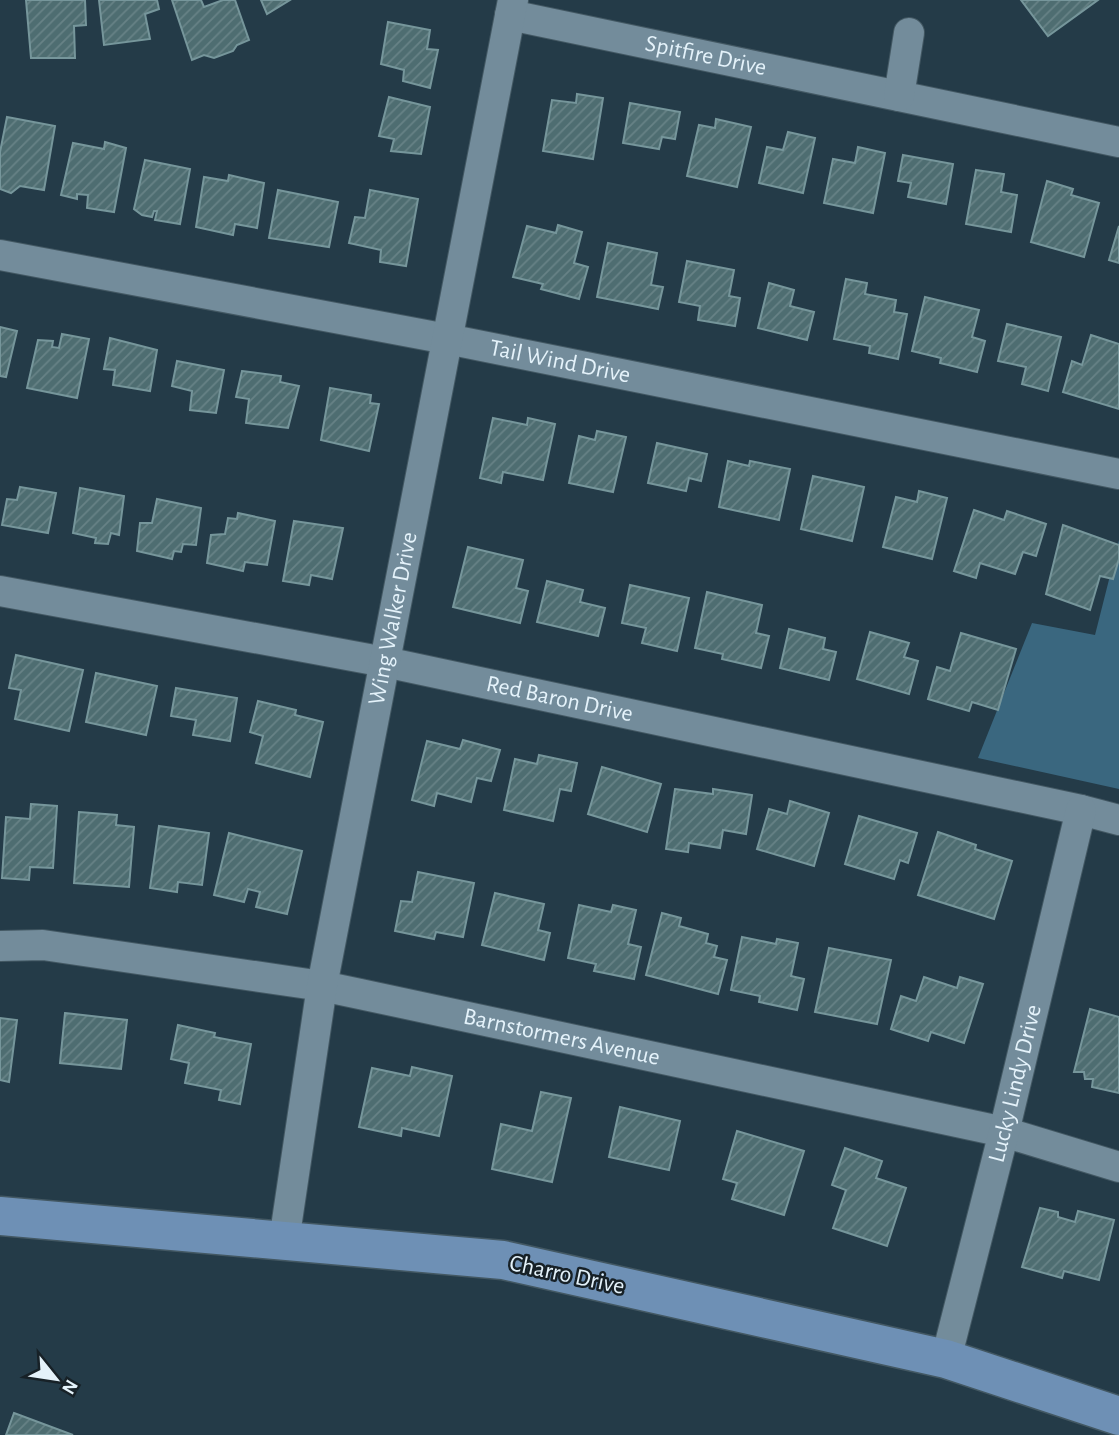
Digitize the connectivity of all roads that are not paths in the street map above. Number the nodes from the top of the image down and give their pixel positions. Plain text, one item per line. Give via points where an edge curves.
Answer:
1 (512, 7) edge
2 (909, 33) dead end
3 (899, 96) junction
4 (1119, 142) edge
5 (0, 255) edge
6 (447, 340) junction
7 (1119, 474) edge
8 (0, 591) edge
9 (385, 662) junction
10 (1081, 810) junction
11 (1119, 820) edge
12 (0, 946) edge
13 (322, 986) junction
14 (1004, 1132) junction
15 (1119, 1167) edge
16 (0, 1216) edge
17 (284, 1241) junction
18 (946, 1359) junction
19 (1119, 1416) edge

1 - 3 street, Spitfire Drive
1 - 6 street, Wing Walker Drive
2 - 3 street
3 - 4 street, Spitfire Drive
5 - 6 street, Tail Wind Drive
6 - 7 street, Tail Wind Drive
6 - 9 street, Wing Walker Drive
8 - 9 street, Red Baron Drive
9 - 10 street, Red Baron Drive
9 - 13 street, Wing Walker Drive
10 - 11 street, Red Baron Drive
10 - 14 street, Lucky Lindy Drive
12 - 13 street, Barnstormers Avenue via 43,945
13 - 14 street, Barnstormers Avenue
13 - 17 street, Wing Walker Drive
14 - 15 street, Barnstormers Avenue
14 - 18 street, Lucky Lindy Drive
16 - 17 street, Charro Drive
17 - 18 street, Charro Drive via 503,1260
18 - 19 street, Charro Drive

